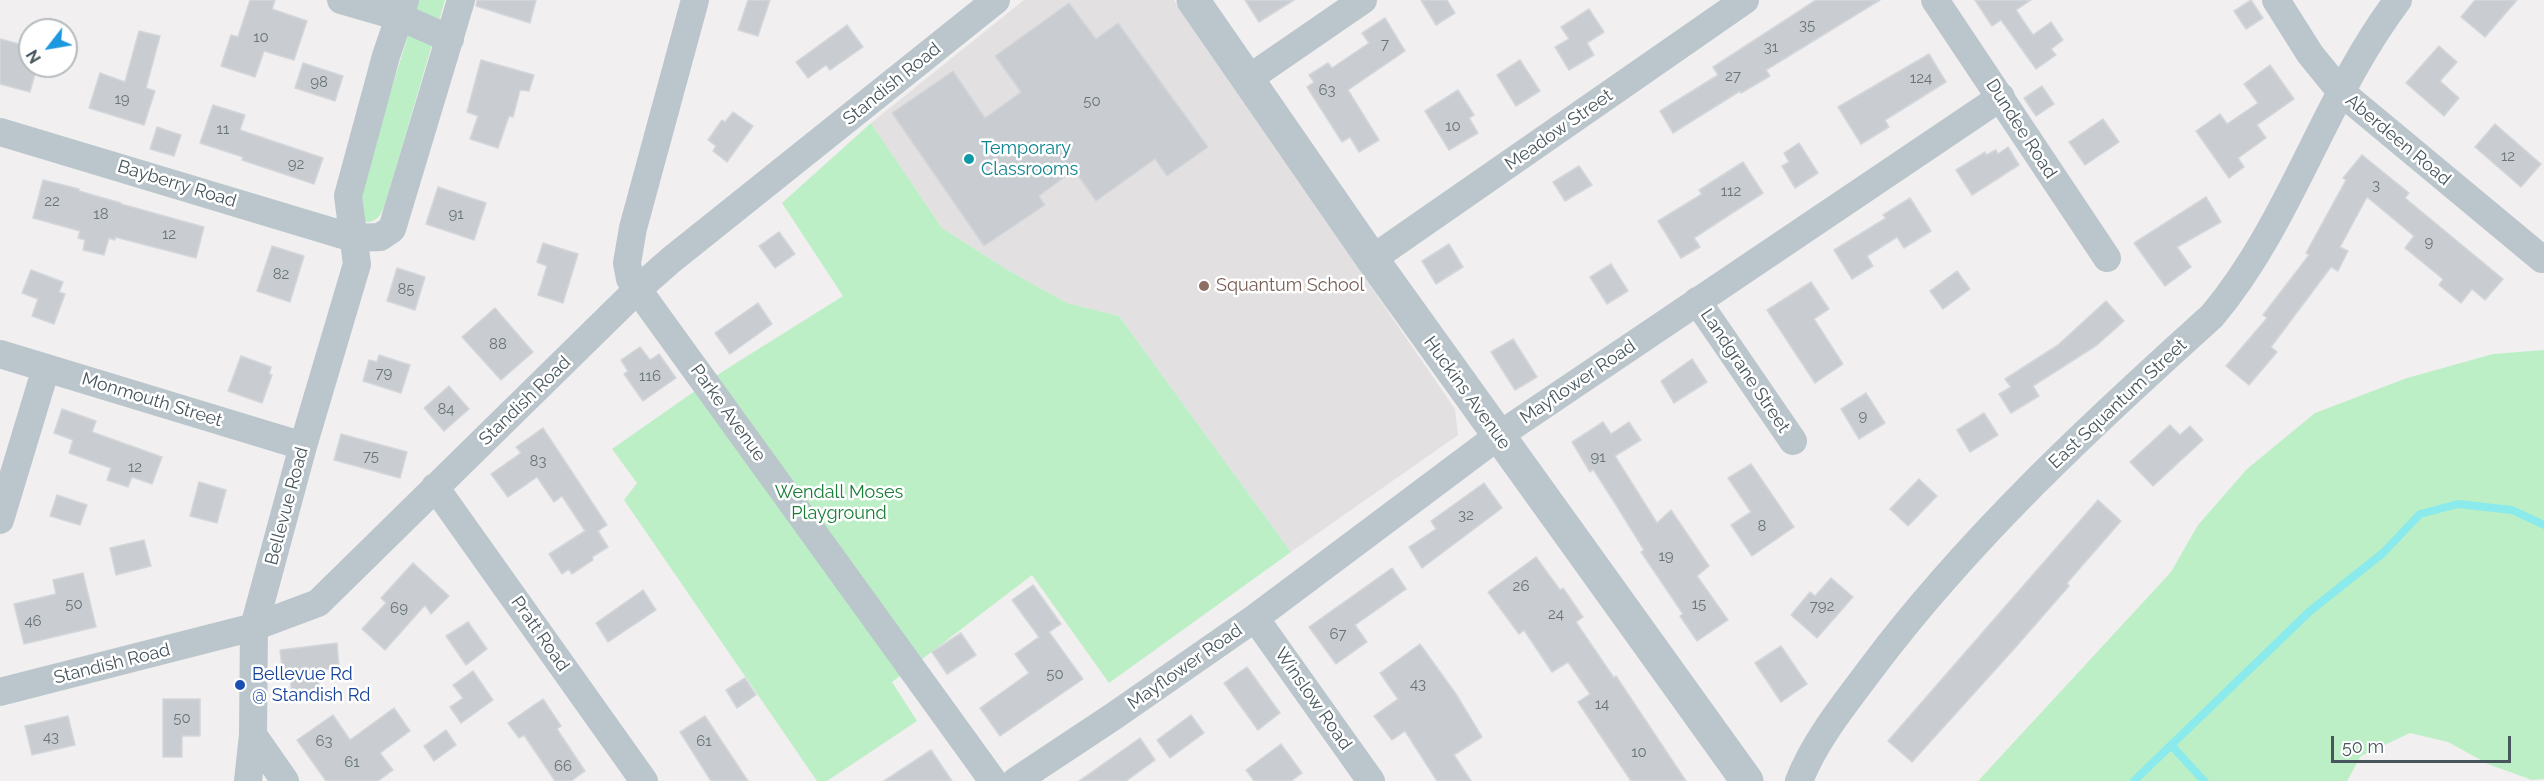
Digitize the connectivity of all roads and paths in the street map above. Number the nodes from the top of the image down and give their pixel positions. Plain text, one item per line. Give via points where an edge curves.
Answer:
1 (341, 0) edge
2 (461, 0) edge
3 (695, 0) edge
4 (996, 0) edge
5 (1193, 0) edge
6 (1363, 0) edge
7 (1745, 0) edge
8 (1935, 0) edge
9 (2276, 0) edge
10 (2398, 0) edge
11 (403, 8) edge
12 (450, 39) junction
13 (1248, 79) junction
14 (2341, 92) junction
15 (2001, 97) junction
16 (0, 132) edge
17 (353, 238) junction
18 (2107, 258) dead end
19 (2543, 258) edge
20 (1372, 259) junction
21 (638, 290) junction
22 (1697, 301) junction
23 (0, 354) edge
24 (46, 368) junction
25 (1498, 436) junction
26 (1793, 441) dead end
27 (303, 446) junction
28 (435, 487) junction
29 (0, 520) edge
30 (1255, 618) junction
31 (254, 627) junction
32 (0, 692) edge
33 (253, 735) junction
34 (248, 781) edge
35 (285, 781) edge
36 (644, 781) edge
37 (993, 781) edge
38 (1016, 781) edge
39 (1371, 781) edge
40 (1747, 781) edge
41 (1798, 781) edge

1 - 11 street
2 - 12 street
3 - 21 street, Parke Avenue via 633,228 627,263 630,279
4 - 21 street, Standish Road
5 - 13 street, Huckins Avenue
6 - 13 street
7 - 20 street, Meadow Street
8 - 15 street, Dundee Road
9 - 14 street, Aberdeen Road via 2310,54
10 - 14 street, East Squantum Street via 2361,53
11 - 12 street
11 - 17 street, Bellevue Road via 348,196
12 - 17 street via 392,229 380,237
13 - 20 street, Huckins Avenue
14 - 19 street, Aberdeen Road
14 - 41 street, East Squantum Street via 2299,176 2228,298 2021,495 1905,623 1825,732
15 - 18 street, Dundee Road
15 - 22 street, Mayflower Road
16 - 17 street, Bayberry Road
17 - 27 street, Bellevue Road via 357,264
20 - 25 street, Huckins Avenue
21 - 28 street, Standish Road
21 - 37 street, Parke Avenue
22 - 25 street, Mayflower Road
22 - 26 street, Landgrane Street
23 - 24 street, Monmouth Street
24 - 27 street, Monmouth Street
24 - 29 street
25 - 30 street, Mayflower Road
25 - 40 street, Huckins Avenue
27 - 31 street, Bellevue Road
28 - 31 street, Standish Road via 318,603
28 - 36 street, Pratt Road
30 - 38 street, Mayflower Road
30 - 39 street, Winslow Road
31 - 32 street, Standish Road
31 - 33 street, Bellevue Road
33 - 34 street, Bellevue Road
33 - 35 street

